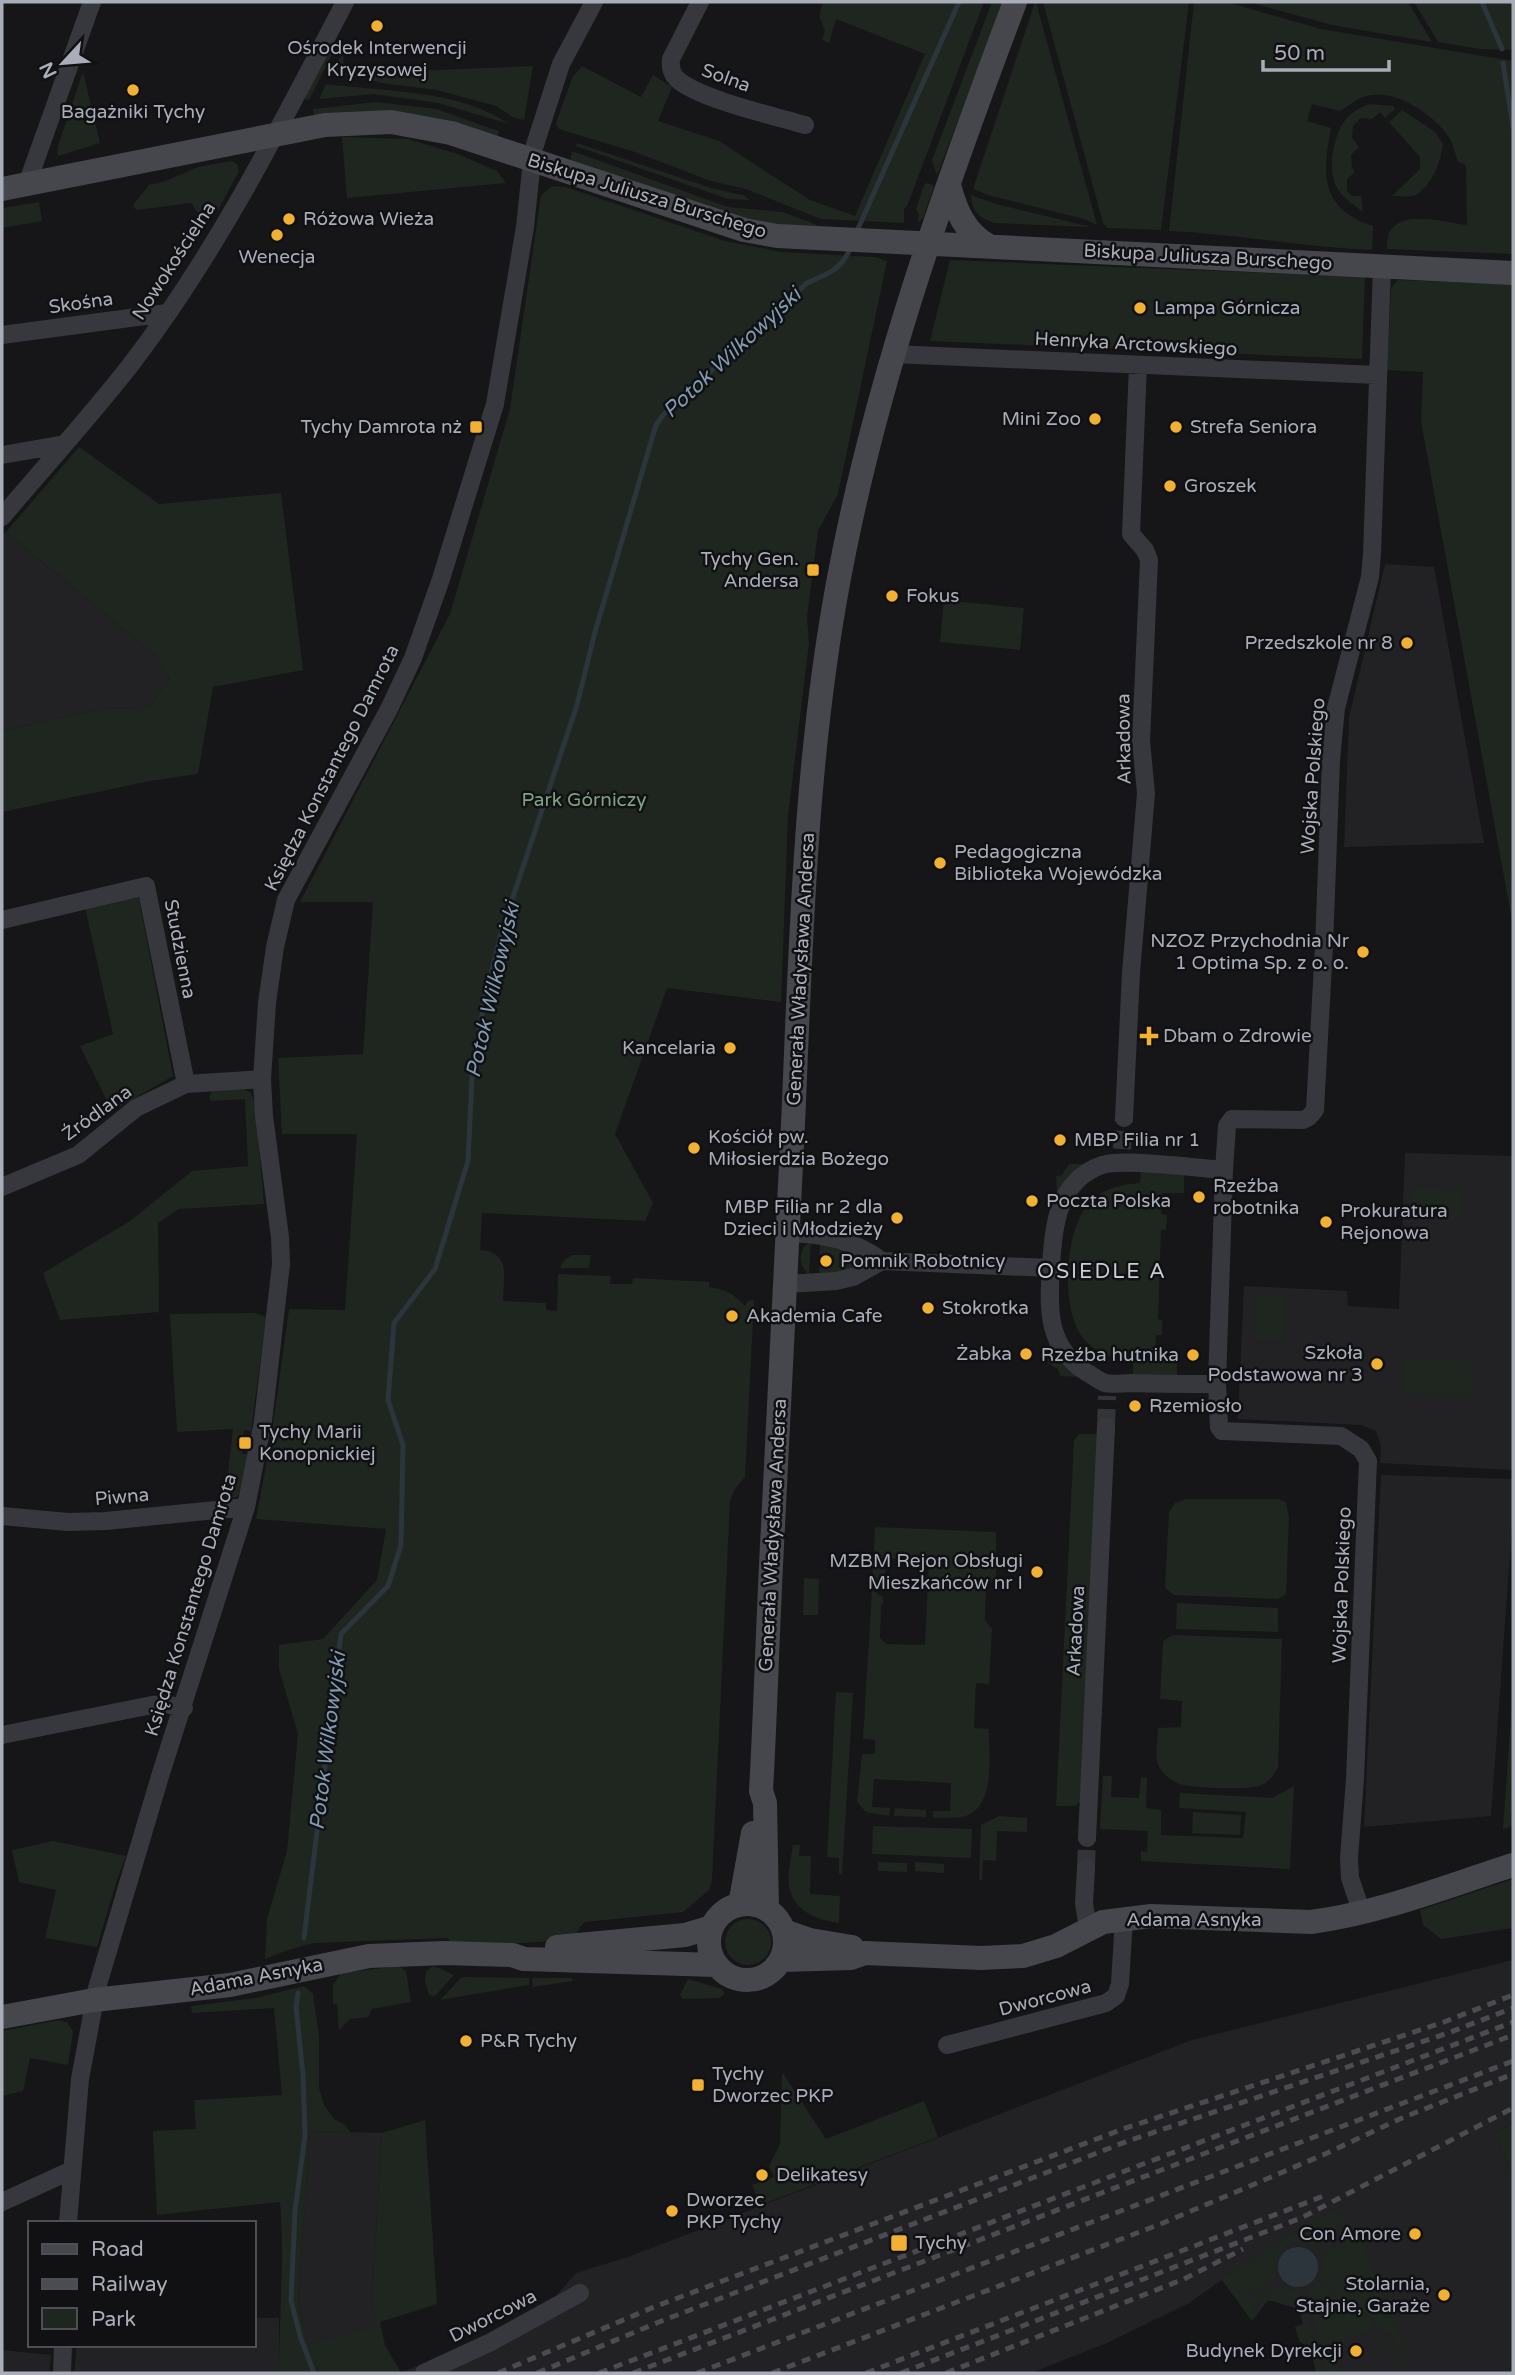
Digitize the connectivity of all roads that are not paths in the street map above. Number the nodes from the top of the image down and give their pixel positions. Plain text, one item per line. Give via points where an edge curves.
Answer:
1 (92, 2) edge
2 (345, 2) edge
3 (594, 2) edge
4 (700, 2) edge
5 (1015, 2) edge
6 (805, 125) dead end
7 (276, 135) junction
8 (531, 161) junction
9 (27, 184) junction
10 (949, 185) junction
11 (2, 189) edge
12 (929, 244) junction
13 (989, 246) junction
14 (1382, 266) junction
15 (1505, 272) edge
16 (167, 313) junction
17 (2, 335) edge
18 (893, 354) junction
19 (1138, 365) junction
20 (1377, 375) junction
21 (65, 444) junction
22 (2, 455) edge
23 (2, 517) edge
24 (2, 920) edge
25 (262, 1079) junction
26 (186, 1084) junction
27 (1124, 1118) tunnel mouth
28 (1224, 1170) junction
29 (2, 1187) edge
30 (789, 1233) junction
31 (882, 1261) junction
32 (1051, 1268) junction
33 (786, 1284) junction
34 (1217, 1384) junction
35 (1106, 1427) tunnel mouth
36 (246, 1507) junction
37 (2, 1516) edge
38 (184, 1708) junction
39 (2, 1735) edge
40 (761, 1791) junction
41 (1087, 1838) tunnel mouth
42 (1513, 1865) edge
43 (1086, 1868) tunnel mouth
44 (740, 1905) junction
45 (766, 1909) junction
46 (1362, 1913) junction
47 (1124, 1918) junction
48 (712, 1927) junction
49 (1088, 1929) junction
50 (784, 1931) junction
51 (865, 1953) junction
52 (512, 1955) junction
53 (716, 1965) junction
54 (774, 1967) junction
55 (94, 2000) junction
56 (2, 2017) edge
57 (947, 2045) dead end
58 (72, 2170) junction
59 (2, 2202) edge
60 (68, 2221) edge
61 (580, 2293) dead end
62 (63, 2347) edge
63 (62, 2373) edge
64 (424, 2373) edge

1 - 9 street
2 - 7 street, Nowokościelna
3 - 8 street, Księdza Konstantego Damrota via 551,89
4 - 6 street, Solna via 671,59 677,78 699,92
5 - 10 street, Generała Władysława Andersa
7 - 8 street, Biskupa Juliusza Burschego via 349,122 400,123 451,133
7 - 9 street, Biskupa Juliusza Burschego
7 - 16 street, Nowokościelna
8 - 12 street, Biskupa Juliusza Burschego via 744,230
8 - 25 street, Księdza Konstantego Damrota via 525,227 486,435 413,658 286,900 270,981
9 - 11 street, Biskupa Juliusza Burschego
10 - 12 street, Generała Władysława Andersa
10 - 13 street via 962,221
12 - 13 street, Biskupa Juliusza Burschego
12 - 18 street, Generała Władysława Andersa
13 - 14 street, Biskupa Juliusza Burschego
14 - 15 street, Biskupa Juliusza Burschego
14 - 20 street, Wojska Polskiego
16 - 17 street, Skośna
16 - 21 street, Nowokościelna
18 - 19 street, Henryka Arctowskiego
18 - 30 street, Generała Władysława Andersa via 858,488 826,662 809,807
19 - 20 street, Henryka Arctowskiego
19 - 27 street, Arkadowa via 1131,534 1149,560 1141,741 1146,793
20 - 28 street, Wojska Polskiego via 1370,577 1336,708 1331,760 1315,1110 1303,1119 1235,1118 1227,1126
21 - 22 street
21 - 23 street, Nowokościelna
24 - 26 street, Studzienna via 146,886
25 - 26 street, Źródlana
25 - 36 street, Księdza Konstantego Damrota via 281,1264 263,1421
26 - 29 street, Źródlana via 136,1108 78,1155
28 - 32 street via 1122,1156 1088,1172 1062,1200 1052,1233
28 - 34 street
30 - 31 street via 844,1240
30 - 33 street, Generała Władysława Andersa
31 - 32 street
31 - 33 street via 836,1282
32 - 34 street via 1048,1306 1056,1338 1067,1357 1107,1390
33 - 40 street, Generała Władysława Andersa
34 - 46 street, Wojska Polskiego via 1217,1423 1222,1431 1341,1436 1368,1461 1349,1858 1350,1878
35 - 41 street, Arkadowa
36 - 37 street, Piwna via 106,1521
36 - 38 street, Księdza Konstantego Damrota
38 - 39 street via 152,1705
38 - 55 street, Księdza Konstantego Damrota
40 - 44 street, Generała Władysława Andersa
40 - 45 street, Generała Władysława Andersa
42 - 46 street, Adama Asnyka
43 - 49 street
44 - 45 street
44 - 48 street via 728,1909
45 - 50 street
46 - 47 street, Adama Asnyka via 1311,1922
47 - 49 street, Adama Asnyka
47 - 57 street, Dworcowa via 1116,1996 1106,2003
48 - 52 street, Adama Asnyka via 685,1935 523,1950
48 - 53 street via 709,1940
49 - 51 street, Adama Asnyka via 1023,1956
50 - 51 street, Adama Asnyka
50 - 54 street via 785,1946
51 - 54 street, Adama Asnyka
52 - 53 street, Adama Asnyka
52 - 55 street, Adama Asnyka via 369,1956 209,1988
53 - 54 street via 740,1980 754,1980
55 - 56 street, Adama Asnyka
55 - 58 street, Księdza Konstantego Damrota via 80,2079
58 - 59 street
58 - 60 street, Księdza Konstantego Damrota
61 - 64 street, Dworcowa
62 - 63 street

